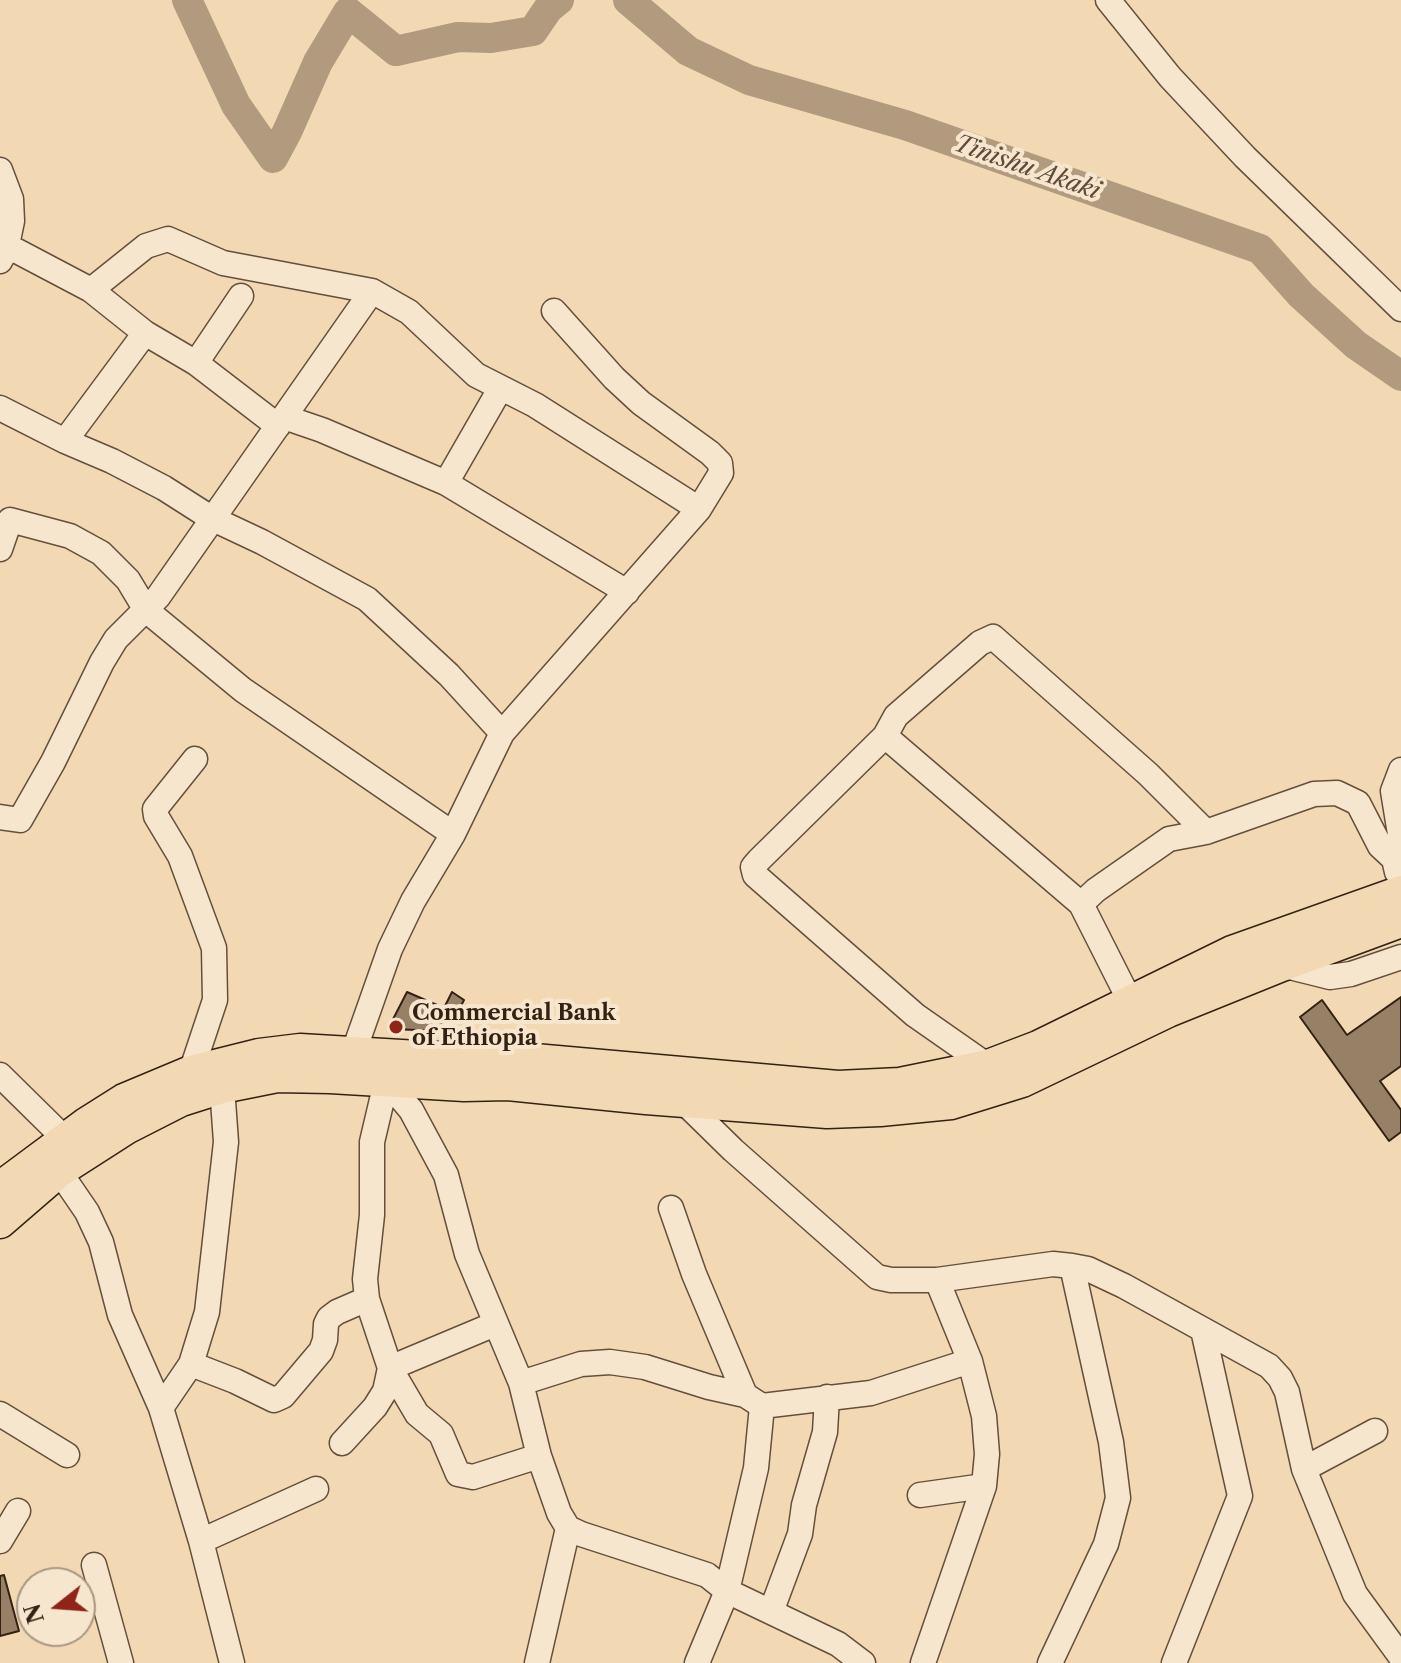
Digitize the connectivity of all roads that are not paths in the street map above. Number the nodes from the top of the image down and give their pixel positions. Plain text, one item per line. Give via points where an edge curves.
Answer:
1 (1108, 0) edge
2 (0, 170) edge
3 (2, 254) edge
4 (91, 290) junction
5 (372, 291) junction
6 (241, 296) dead end
7 (1401, 309) edge
8 (554, 311) dead end
9 (145, 333) junction
10 (196, 363) junction
11 (500, 389) junction
12 (0, 408) edge
13 (281, 422) junction
14 (65, 441) junction
15 (446, 483) junction
16 (699, 509) junction
17 (5, 518) edge
18 (211, 518) junction
19 (0, 549) edge
20 (627, 592) junction
21 (146, 610) junction
22 (502, 733) junction
23 (885, 736) junction
24 (195, 759) dead end
25 (1401, 770) edge
26 (10, 819) edge
27 (1206, 832) junction
28 (453, 834) junction
29 (0, 838) edge
30 (1394, 859) junction
31 (1401, 890) edge
32 (1081, 904) junction
33 (1401, 921) edge
34 (1401, 957) edge
35 (1282, 965) junction
36 (1130, 1001) junction
37 (354, 1051) junction
38 (988, 1066) junction
39 (191, 1072) junction
40 (0, 1075) edge
41 (385, 1086) junction
42 (222, 1087) junction
43 (686, 1088) junction
44 (65, 1139) junction
45 (59, 1171) junction
46 (2, 1181) edge
47 (671, 1208) dead end
48 (0, 1222) edge
49 (1072, 1266) junction
50 (937, 1280) junction
51 (367, 1299) junction
52 (495, 1324) junction
53 (1203, 1330) junction
54 (970, 1361) junction
55 (191, 1364) junction
56 (390, 1368) junction
57 (521, 1383) junction
58 (827, 1397) junction
59 (754, 1400) junction
60 (161, 1408) junction
61 (0, 1414) edge
62 (1375, 1431) dead end
63 (342, 1443) dead end
64 (67, 1455) dead end
65 (539, 1456) junction
66 (1304, 1469) junction
67 (984, 1486) junction
68 (316, 1489) dead end
69 (920, 1495) dead end
70 (18, 1511) dead end
71 (568, 1528) junction
72 (0, 1541) edge
73 (201, 1541) junction
74 (94, 1565) dead end
75 (727, 1591) junction
76 (771, 1612) junction
77 (1401, 1657) edge
78 (121, 1663) edge
79 (232, 1663) edge
80 (537, 1663) edge
81 (697, 1663) edge
82 (863, 1663) edge
83 (923, 1663) edge
84 (1050, 1663) edge
85 (1174, 1663) edge

1 - 7 street via 1245,157
2 - 3 street via 11,199 12,221
3 - 4 street via 17,251
4 - 5 street via 146,246 168,239 223,263
4 - 9 street
5 - 11 street via 409,312 476,375
5 - 13 street
6 - 10 street
8 - 16 street via 632,395 720,463 721,473
9 - 10 street
9 - 14 street
10 - 13 street
11 - 15 street
11 - 16 street via 535,405
12 - 14 street
13 - 15 street via 322,430
13 - 18 street
14 - 18 street via 164,488
15 - 20 street
16 - 20 street
17 - 19 street
17 - 21 street via 70,536 101,553 128,580
18 - 21 street
18 - 22 street via 367,599
20 - 22 street
21 - 26 street via 116,639 53,762
21 - 28 street via 243,690
22 - 28 street
23 - 27 street via 896,716 993,637
23 - 32 street
23 - 38 street via 759,860 755,875 915,1015
24 - 39 street via 155,809 180,856 214,948 215,1000
25 - 30 street via 1393,791 1400,834
26 - 29 street
27 - 30 street via 1314,794 1337,793 1358,803 1380,846
27 - 32 street via 1169,839
28 - 37 street via 390,949
30 - 31 street
31 - 36 main road via 1232,952
32 - 36 street
33 - 35 main road
34 - 35 street via 1330,977
35 - 43 main road via 1168,1011 1022,1081 951,1103 827,1112
36 - 38 main road
37 - 39 main road via 259,1055
37 - 43 main road via 512,1058
38 - 43 main road via 900,1084
39 - 44 main road via 124,1100
40 - 44 street
41 - 42 main road via 277,1076
41 - 43 main road
41 - 51 street via 370,1163
41 - 52 street via 411,1110 446,1175 467,1254
42 - 45 main road via 181,1100 126,1128
42 - 55 street via 226,1142 218,1228 207,1312
43 - 50 street via 744,1160 858,1263 877,1277
44 - 46 main road
45 - 48 main road
45 - 60 street via 101,1242 120,1315
47 - 59 street via 694,1274
49 - 50 street
49 - 53 street via 1124,1286
49 - 84 street via 1111,1442 1118,1498 1106,1544
50 - 54 street
51 - 55 street via 329,1318 321,1351 274,1400
51 - 56 street
52 - 56 street
52 - 57 street
53 - 66 street via 1269,1366 1280,1378
53 - 85 street via 1240,1496
54 - 58 street via 871,1393
54 - 67 street via 984,1416
55 - 60 street
56 - 63 street via 375,1407
56 - 65 street via 417,1414 441,1434 458,1474 473,1477
57 - 59 street via 581,1364 610,1362 645,1367
57 - 65 street
58 - 59 street
58 - 76 street via 825,1432 800,1534
59 - 75 street via 756,1468
60 - 73 street
61 - 64 street
62 - 66 street
65 - 71 street
66 - 77 street via 1355,1594
67 - 69 street
67 - 83 street
68 - 73 street
70 - 72 street
71 - 75 street via 707,1575
71 - 80 street
73 - 79 street
74 - 78 street
75 - 76 street
75 - 81 street
76 - 82 street via 838,1644

